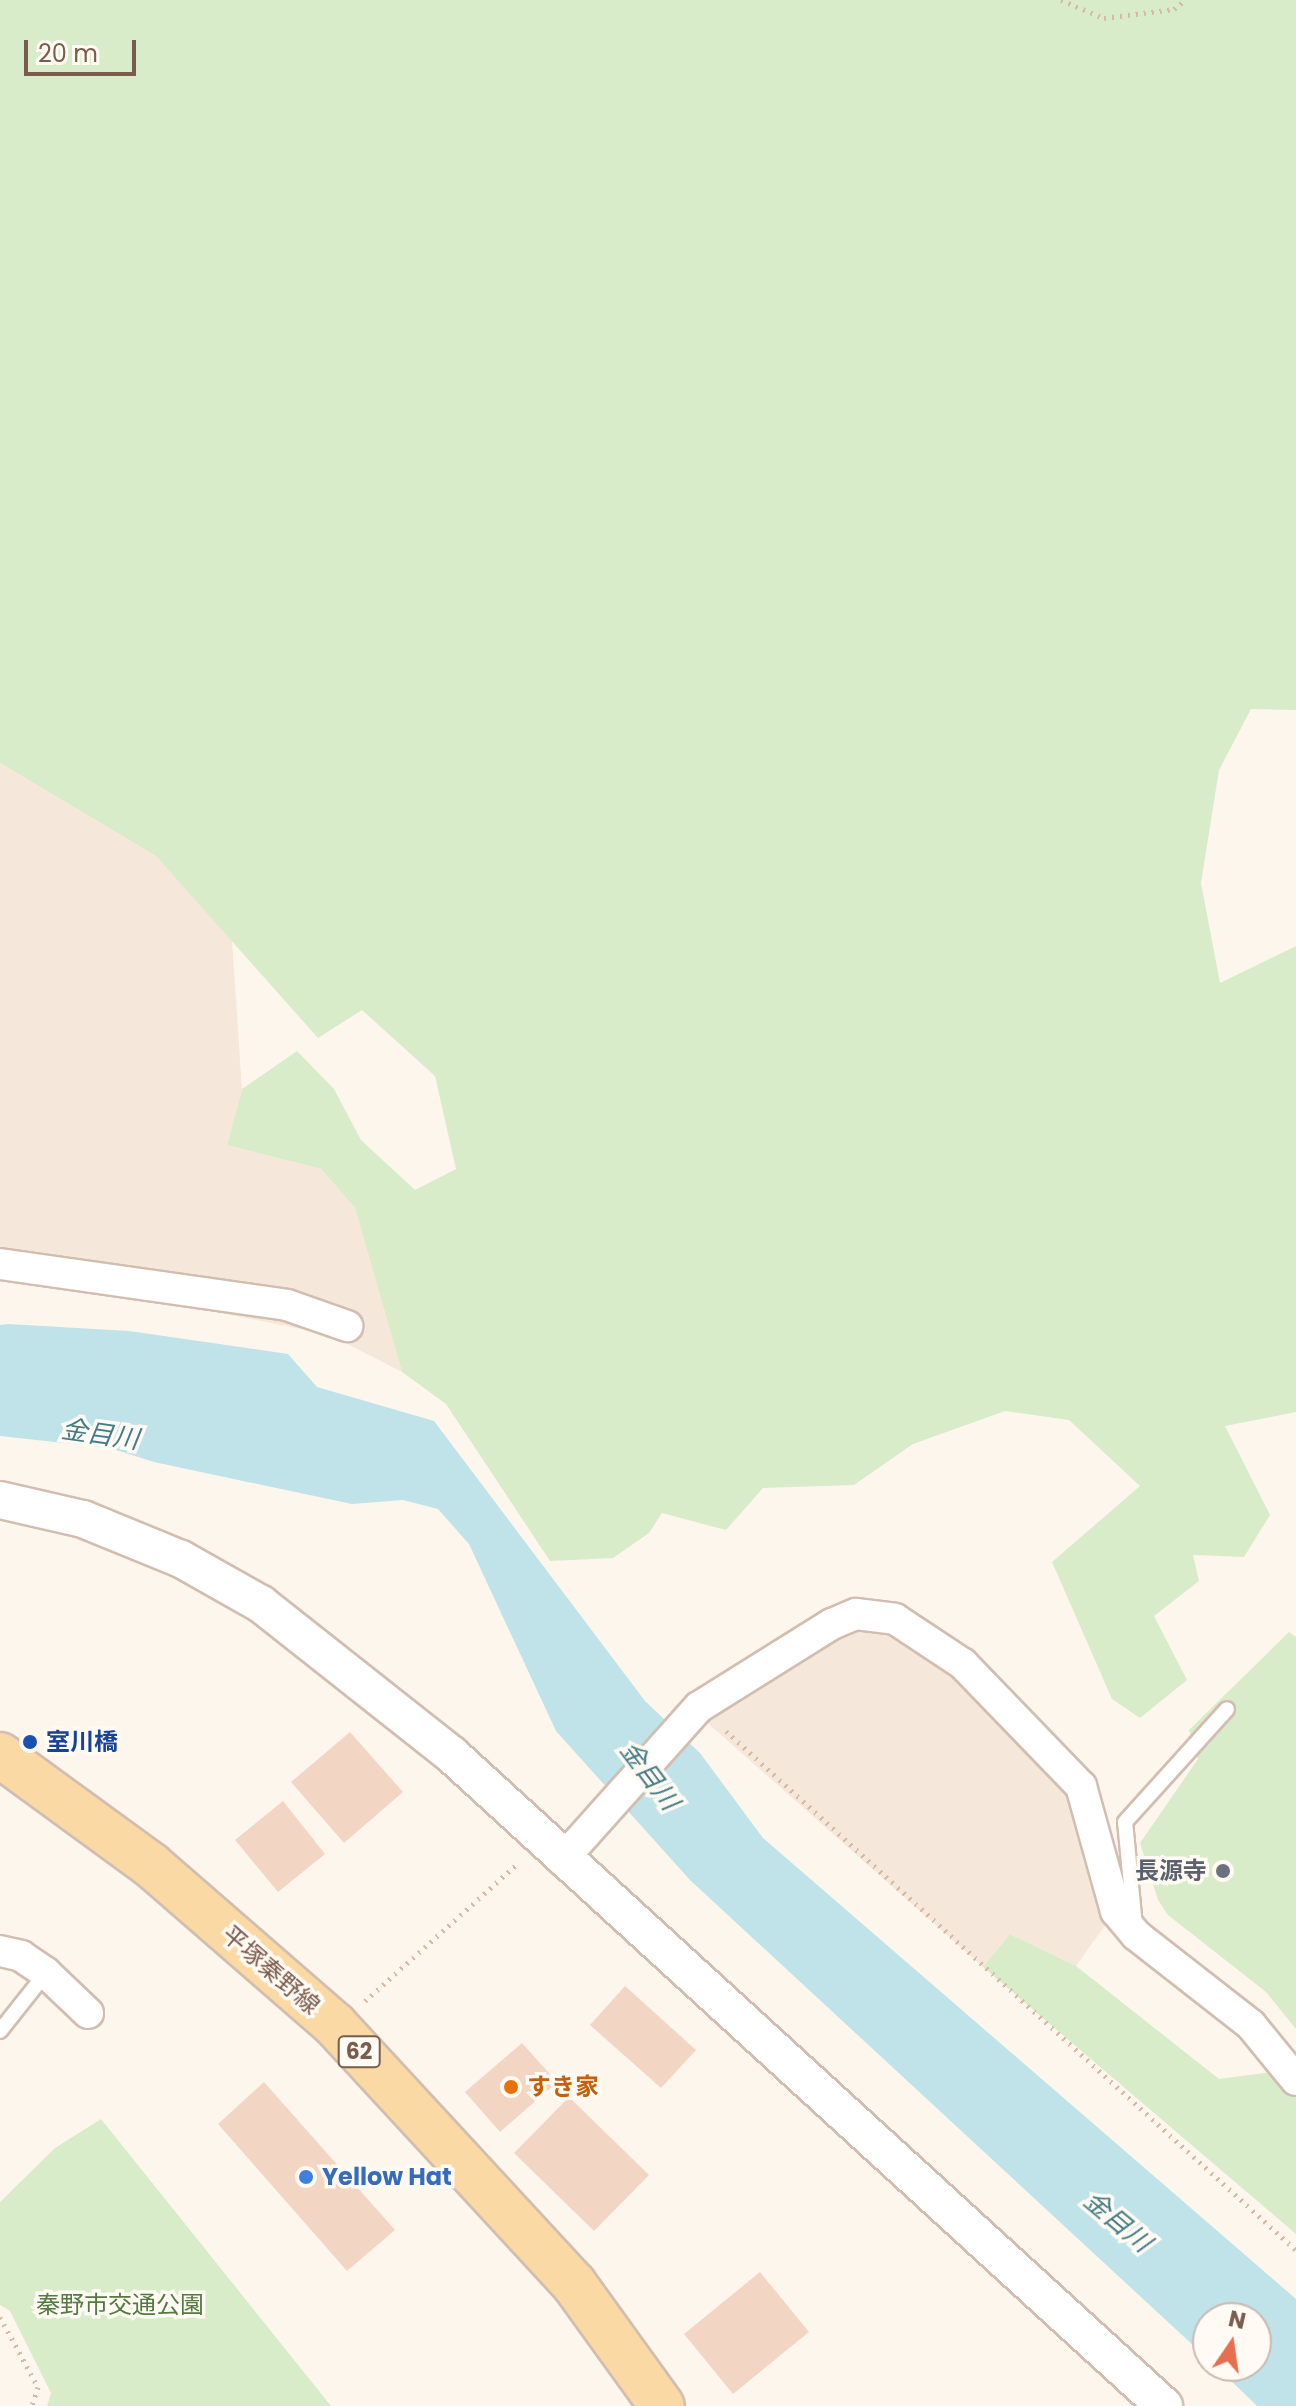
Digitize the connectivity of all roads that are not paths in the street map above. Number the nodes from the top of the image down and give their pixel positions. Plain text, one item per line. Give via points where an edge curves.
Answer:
1 (0, 1264) edge
2 (347, 1326) dead end
3 (0, 1500) edge
4 (1227, 1709) dead end
5 (0, 1755) edge
6 (554, 1853) junction
7 (1136, 1935) junction
8 (0, 1951) edge
9 (46, 1973) junction
10 (88, 2013) dead end
11 (0, 2031) edge
12 (1296, 2080) edge
13 (662, 2406) edge
14 (1164, 2406) edge

1 - 2 street via 287,1305
3 - 6 street via 83,1519 181,1559 261,1604 452,1755
4 - 7 lane via 1125,1822
5 - 13 main road, 平塚秦野線 / 62 via 151,1865 335,2025 574,2284
6 - 7 street via 699,1707 856,1614 871,1613 913,1628 963,1664 1081,1786 1116,1911
6 - 14 street
7 - 12 street via 1251,2025
8 - 9 street via 21,1956
9 - 10 street
9 - 11 lane

